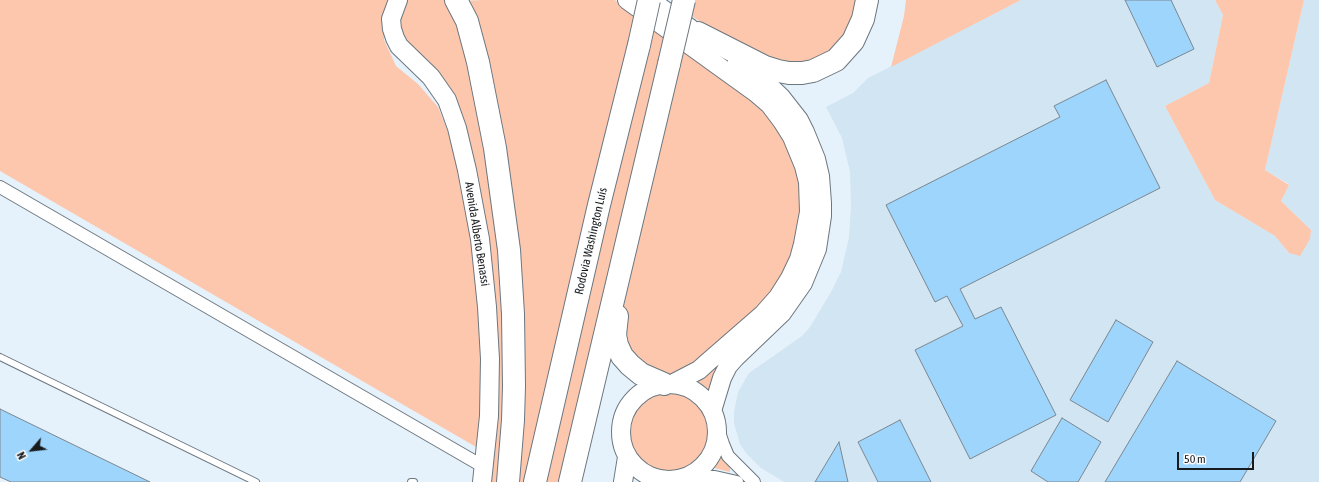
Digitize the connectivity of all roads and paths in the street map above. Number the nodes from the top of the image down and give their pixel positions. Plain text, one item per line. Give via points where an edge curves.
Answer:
1 (456, 0) edge
2 (627, 0) edge
3 (650, 0) edge
4 (684, 0) edge
5 (867, 0) edge
6 (398, 3) edge
7 (698, 33) junction
8 (0, 187) edge
9 (630, 227) junction
10 (0, 357) edge
11 (668, 384) junction
12 (715, 419) junction
13 (628, 457) junction
14 (483, 474) edge
15 (650, 479) edge
16 (677, 480) edge
17 (256, 482) edge
18 (508, 482) edge
19 (535, 482) edge
20 (570, 482) edge
21 (623, 482) edge
22 (737, 482) edge
23 (754, 482) edge

1 - 18 highway via 467,21 478,62 495,148 509,250 514,386
2 - 11 main road via 756,92 770,105 792,137 808,182 809,212 804,244 790,278 778,297 763,314 709,362
3 - 7 main road
3 - 19 highway, Rodovia Washington Luís, bridge via 599,205
4 - 9 highway, bridge
5 - 7 highway via 863,19 853,41 836,60 802,73 789,73 765,67
6 - 14 main road, Avenida Alberto Benassi via 391,19 395,38 399,46 431,76 447,100 457,128 480,239 490,359 489,416
7 - 12 main road via 760,77 791,109 811,144 820,176 822,203 817,249 803,283 782,313 728,366 722,378
8 - 14 street
9 - 11 highway via 616,319 617,345 630,366 641,374
9 - 20 highway
10 - 17 lane
11 - 12 main road via 684,386 696,392 705,400
11 - 13 main road via 651,387 629,404 620,431
12 - 16 main road via 716,442 711,457 701,469
12 - 23 street via 728,456
13 - 15 main road via 636,468
13 - 21 main road
15 - 16 main road
16 - 22 street via 714,476

